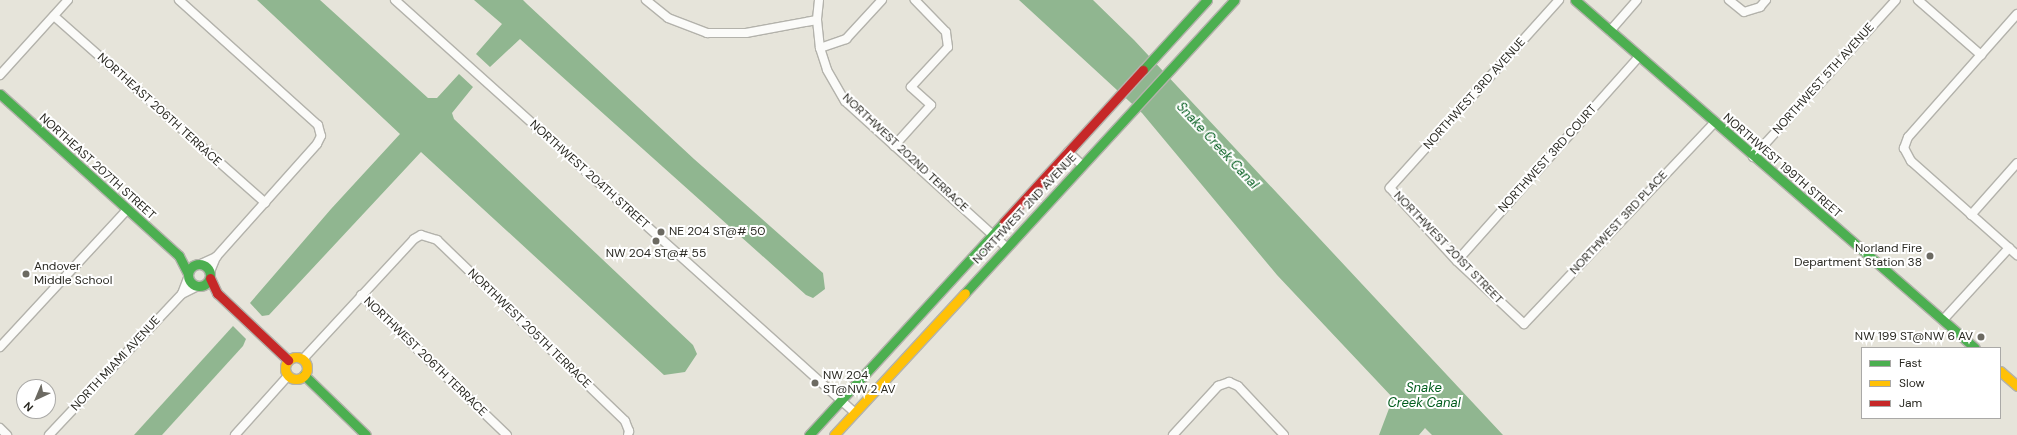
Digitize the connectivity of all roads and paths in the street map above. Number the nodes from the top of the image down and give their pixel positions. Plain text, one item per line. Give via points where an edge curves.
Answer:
1 (68, 0) edge
2 (179, 0) edge
3 (395, 0) edge
4 (646, 0) edge
5 (819, 0) edge
6 (882, 0) edge
7 (915, 0) edge
8 (1207, 0) edge
9 (1234, 0) edge
10 (1559, 0) edge
11 (1575, 0) edge
12 (1637, 0) edge
13 (1729, 0) edge
14 (1766, 0) edge
15 (1896, 0) edge
16 (1918, 0) edge
17 (2017, 14) edge
18 (54, 16) junction
19 (816, 20) junction
20 (1610, 30) junction
21 (820, 48) junction
22 (1980, 55) junction
23 (1639, 57) junction
24 (0, 75) edge
25 (0, 94) edge
26 (1714, 123) junction
27 (894, 146) junction
28 (1068, 152) junction
29 (1753, 157) junction
30 (2017, 163) edge
31 (1082, 165) junction
32 (1390, 188) joint
33 (265, 203) junction
34 (127, 210) junction
35 (1971, 214) junction
36 (992, 235) junction
37 (1006, 247) junction
38 (2009, 248) junction
39 (2017, 256) edge
40 (179, 257) junction
41 (216, 257) junction
42 (1457, 261) junction
43 (199, 264) junction
44 (210, 275) junction
45 (188, 276) junction
46 (200, 286) junction
47 (218, 293) junction
48 (182, 294) junction
49 (361, 295) junction
50 (1944, 320) junction
51 (1524, 324) joint
52 (1974, 347) edge
53 (0, 348) edge
54 (303, 359) junction
55 (288, 360) junction
56 (2001, 372) edge
57 (304, 375) junction
58 (288, 376) junction
59 (2017, 386) edge
60 (841, 400) junction
61 (854, 412) junction
62 (0, 428) edge
63 (629, 433) edge
64 (364, 434) edge
65 (8, 435) edge
66 (49, 435) edge
67 (234, 435) edge
68 (507, 435) edge
69 (809, 435) edge
70 (834, 435) edge
71 (1173, 435) edge
72 (1284, 435) edge

1 - 18 street
2 - 33 street via 318,126 320,136 317,144
3 - 60 street, NORTHWEST 204TH STREET
4 - 19 street via 668,18 707,33 746,33
5 - 19 street, NORTHWEST 202ND TERRACE
6 - 21 street via 846,39
7 - 27 street via 946,32 948,47 911,87 931,105
8 - 28 main road, NORTHWEST 2ND AVENUE
9 - 31 main road, NORTHWEST 2ND AVENUE
10 - 32 street, NORTHWEST 3RD AVENUE
11 - 20 main road, NORTHWEST 199TH STREET
12 - 20 street
13 - 14 street via 1744,12 1760,7
15 - 29 street, NORTHWEST 5TH AVENUE
16 - 22 street
17 - 22 street
18 - 24 street
18 - 33 street, NORTHEAST 206TH TERRACE
19 - 21 street, NORTHWEST 202ND TERRACE
20 - 23 main road, NORTHWEST 199TH STREET
21 - 27 street, NORTHWEST 202ND TERRACE via 827,70 845,101
22 - 35 street via 1908,137 1904,148 1911,161
23 - 26 main road, NORTHWEST 199TH STREET
23 - 42 street, NORTHWEST 3RD COURT
25 - 34 main road, NORTHEAST 207TH STREET
26 - 29 main road, NORTHWEST 199TH STREET
26 - 51 street, NORTHWEST 3RD PLACE
27 - 36 street, NORTHWEST 202ND TERRACE
28 - 31 street
28 - 36 main road, NORTHWEST 2ND AVENUE
29 - 50 main road, NORTHWEST 199TH STREET
30 - 35 street
31 - 37 main road, NORTHWEST 2ND AVENUE
32 - 42 street, NORTHWEST 201ST STREET
33 - 41 street
34 - 40 main road, NORTHEAST 207TH STREET
34 - 53 street
35 - 38 street
36 - 37 street, NORTHWEST 202ND TERRACE
36 - 60 main road, NORTHWEST 2ND AVENUE
37 - 61 main road, NORTHWEST 2ND AVENUE
38 - 39 street
38 - 50 street
40 - 43 main road, NORTHEAST 207TH STREET
40 - 45 main road, NORTHEAST 207TH STREET
41 - 43 street
41 - 44 street
42 - 51 street, NORTHWEST 201ST STREET
43 - 44 main road
43 - 45 main road via 191,268
44 - 46 main road
44 - 47 main road
45 - 46 main road via 191,283
45 - 48 street, NORTH MIAMI AVENUE
46 - 47 main road
46 - 48 street, NORTH MIAMI AVENUE
47 - 55 main road
48 - 66 street, NORTH MIAMI AVENUE
49 - 54 street
49 - 63 street, NORTHWEST 205TH TERRACE via 414,239 421,235 437,240 625,421
49 - 68 street, NORTHWEST 206TH TERRACE
50 - 52 main road, NORTHWEST 199TH STREET
54 - 55 main road via 293,357
54 - 57 main road via 307,367
55 - 58 main road via 285,366
56 - 59 main road
57 - 58 main road via 296,379
57 - 64 main road
58 - 67 street
60 - 61 street, NORTHWEST 204TH STREET
60 - 69 main road, NORTHWEST 2ND AVENUE
61 - 70 main road, NORTHWEST 2ND AVENUE
62 - 65 street
71 - 72 street via 1218,386 1229,382 1238,386

